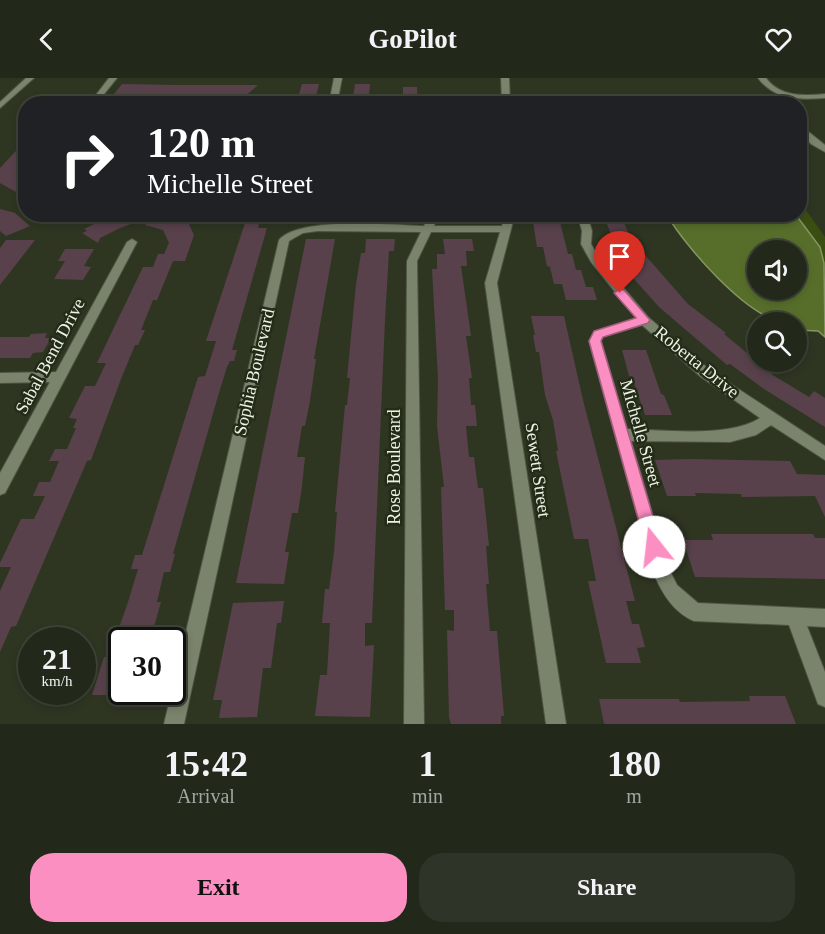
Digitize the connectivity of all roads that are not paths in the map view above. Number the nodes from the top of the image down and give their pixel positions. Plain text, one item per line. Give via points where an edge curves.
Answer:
1 (30, 78) edge
2 (113, 78) edge
3 (338, 78) edge
4 (505, 78) edge
5 (763, 78) edge
6 (98, 96) edge
7 (335, 96) edge
8 (506, 96) edge
9 (783, 96) edge
10 (825, 96) edge
11 (807, 98) edge
12 (0, 106) edge
13 (807, 134) edge
14 (825, 149) edge
15 (416, 222) edge
16 (432, 222) edge
17 (508, 222) edge
18 (584, 222) edge
19 (132, 242) dead end
20 (644, 320) junction
21 (59, 377) junction
22 (0, 378) edge
23 (771, 418) junction
24 (622, 435) junction
25 (825, 454) edge
26 (0, 488) edge
27 (794, 616) junction
28 (825, 618) edge
29 (825, 697) edge
30 (174, 724) edge
31 (414, 724) edge
32 (556, 724) edge

1 - 12 street
2 - 6 street
3 - 7 street
4 - 8 street
5 - 9 street
10 - 11 street
13 - 14 street
15 - 30 street, Sophia Boulevard via 302,229 284,240
16 - 31 street, Rose Boulevard via 412,261
17 - 32 street, Sewett Street via 491,283
18 - 20 street, Roberta Drive via 586,244 596,262
19 - 21 street, Sabal Bend Drive
20 - 23 street, Roberta Drive via 706,374
20 - 24 street, Michelle Street via 599,334 595,341
21 - 22 street
21 - 26 street, Sabal Bend Drive
23 - 24 street via 751,431 730,436
23 - 25 street, Roberta Drive
24 - 27 street, Michelle Street via 660,570 671,591 694,612
27 - 28 street
27 - 29 street

